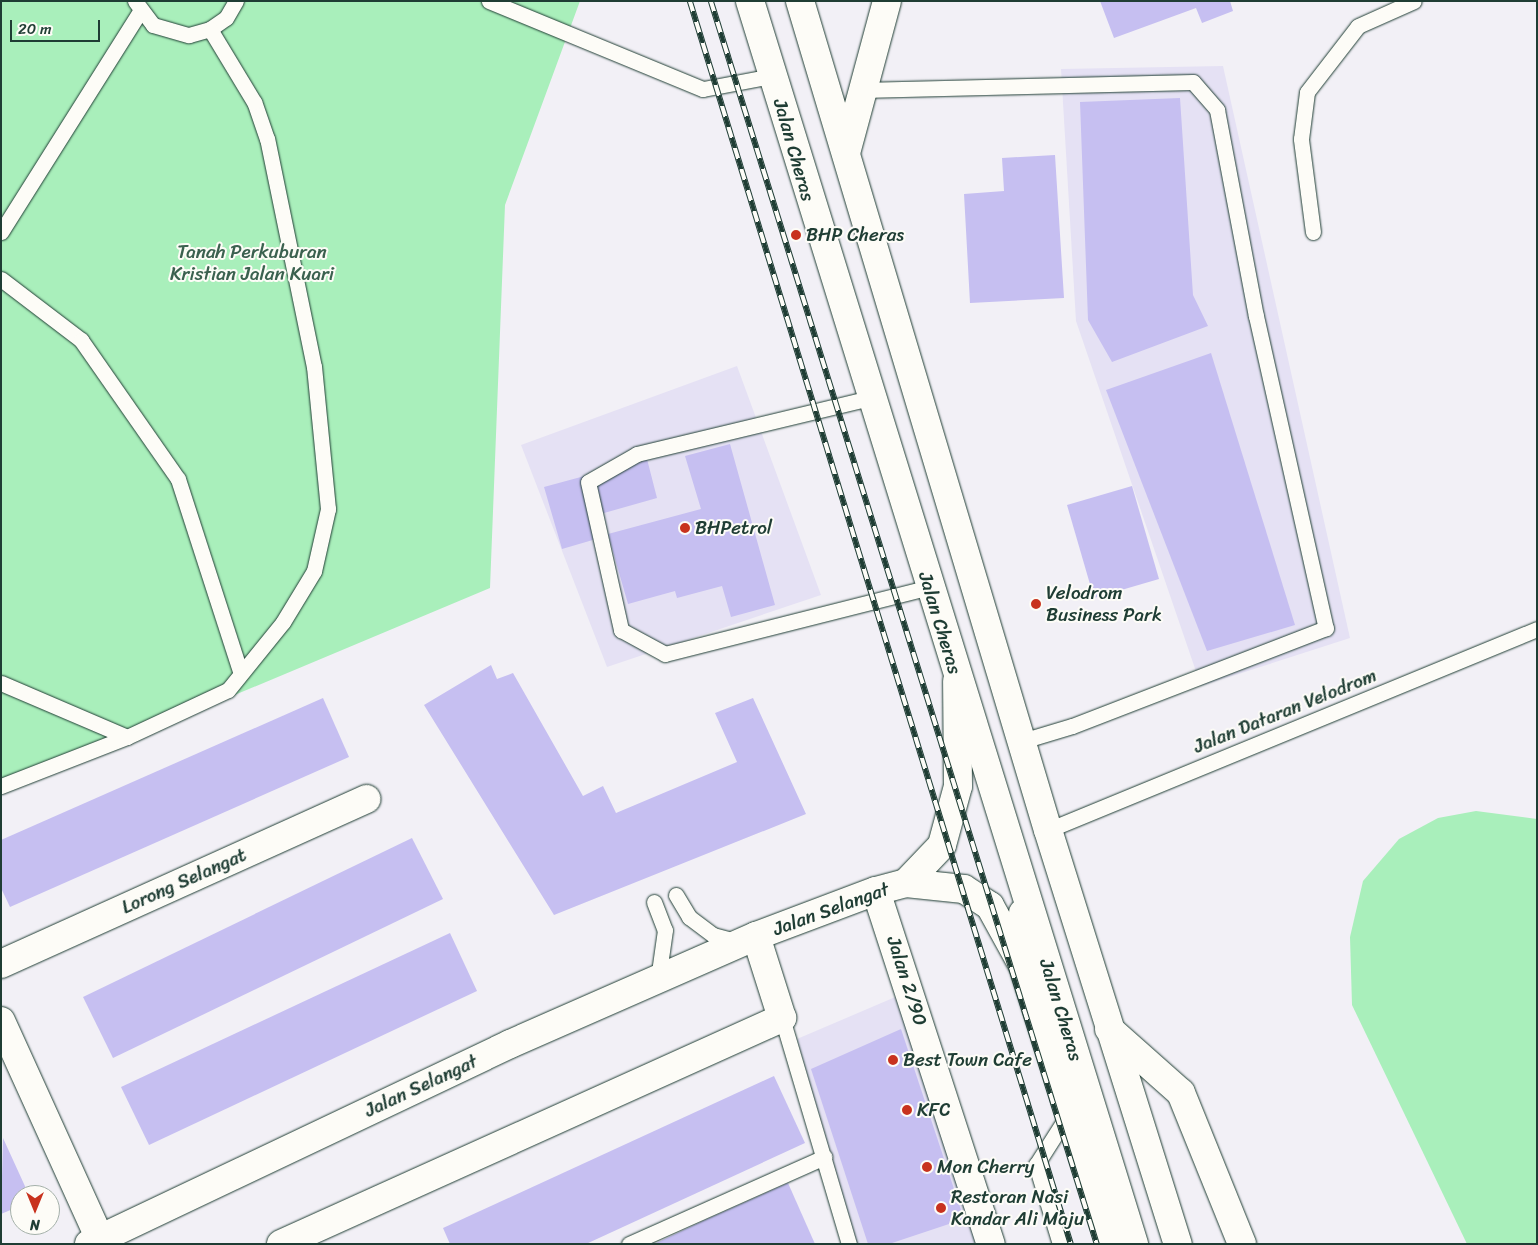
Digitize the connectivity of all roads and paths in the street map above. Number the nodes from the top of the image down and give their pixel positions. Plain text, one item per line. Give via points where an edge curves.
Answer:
1 (236, 1) edge
2 (489, 1) edge
3 (750, 1) edge
4 (800, 1) edge
5 (887, 1) edge
6 (1414, 1) edge
7 (137, 6) edge
8 (210, 30) junction
9 (772, 76) junction
10 (861, 90) junction
11 (846, 153) junction
12 (1, 232) edge
13 (1314, 232) dead end
14 (1, 279) edge
15 (870, 398) junction
16 (929, 587) junction
17 (1537, 629) edge
18 (240, 671) junction
19 (957, 676) junction
20 (1, 683) edge
21 (127, 737) junction
22 (1022, 741) junction
23 (1, 786) edge
24 (367, 800) dead end
25 (1048, 830) junction
26 (906, 883) junction
27 (1022, 884) junction
28 (876, 891) junction
29 (676, 895) dead end
30 (654, 902) dead end
31 (749, 939) junction
32 (1, 964) edge
33 (1023, 966) junction
34 (658, 979) junction
35 (782, 1018) junction
36 (1, 1022) edge
37 (1110, 1029) junction
38 (1069, 1113) junction
39 (824, 1157) junction
40 (94, 1241) edge
41 (281, 1244) edge
42 (629, 1244) edge
43 (849, 1244) edge
44 (991, 1244) edge
45 (1060, 1244) edge
46 (1112, 1244) edge
47 (1134, 1244) edge
48 (1178, 1244) edge
49 (1242, 1244) edge

1 - 8 lane
2 - 9 lane via 702,89
3 - 9 main road, Jalan Cheras
4 - 11 main road
5 - 10 main road
6 - 13 lane via 1358,26 1307,92 1301,139
7 - 8 lane via 153,25 170,33 189,35
7 - 12 lane
8 - 18 lane via 254,102 267,139 314,367 328,509 314,570 283,622
9 - 15 main road, Jalan Cheras
10 - 11 main road
10 - 22 lane via 1193,82 1217,110 1256,316 1326,628 1072,726
11 - 22 main road
14 - 18 lane via 81,340 178,479
15 - 16 main road, Jalan Cheras
15 - 16 lane via 637,454 588,482 622,630 665,654
16 - 19 main road, Jalan Cheras
17 - 25 lane, Jalan Dataran Velodrom
18 - 21 lane via 228,690
19 - 26 main road, Jalan Selangat via 958,786 942,845
19 - 27 main road, Jalan Cheras
20 - 21 lane
21 - 23 lane
22 - 25 main road
24 - 32 main road, Lorong Selangat
25 - 37 main road
26 - 28 main road, Jalan Selangat
26 - 33 main road, Jalan Selangat via 964,889 990,906
27 - 33 main road
27 - 47 main road, Jalan Cheras
28 - 31 main road, Jalan Selangat
28 - 44 main road, Jalan 2/90
29 - 31 lane via 689,917 713,935
30 - 34 lane via 665,930
31 - 34 main road, Jalan Selangat
31 - 35 main road, Jalan Selangat
33 - 38 main road
34 - 40 main road, Jalan Selangat via 510,1044
35 - 39 lane
35 - 41 main road
36 - 40 main road
37 - 48 main road
37 - 49 main road via 1181,1093
38 - 45 lane via 1036,1165
38 - 46 main road
39 - 42 lane
39 - 43 lane

